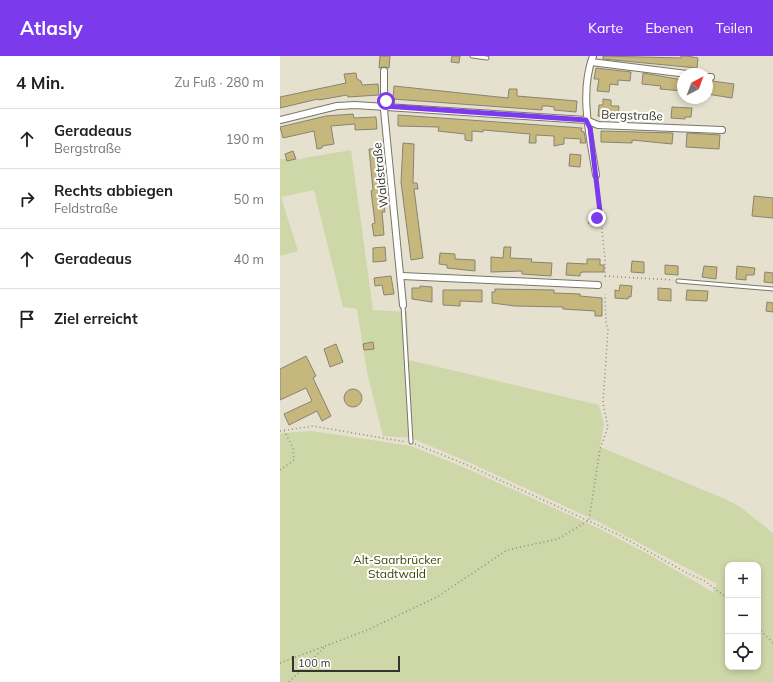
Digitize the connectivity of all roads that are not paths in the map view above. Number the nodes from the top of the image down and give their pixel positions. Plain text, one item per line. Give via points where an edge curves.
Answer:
1 (472, 56) edge
2 (488, 58) dead end
3 (592, 59) edge
4 (384, 71) dead end
5 (677, 72) edge
6 (384, 106) junction
7 (280, 120) edge
8 (586, 120) junction
9 (722, 130) dead end
10 (596, 174) road end
11 (402, 276) junction
12 (678, 281) road end
13 (598, 286) dead end
14 (773, 289) edge
15 (403, 305) joint
16 (411, 442) road end

1 - 2 lane
3 - 5 street
3 - 8 street via 586,93
4 - 6 street, Waldstraße
6 - 7 street, Bergstraße via 337,106
6 - 8 street, Bergstraße
6 - 11 street, Waldstraße
8 - 9 street, Bergstraße via 598,124
8 - 10 street via 590,128
11 - 13 street
11 - 15 street, Waldstraße
12 - 14 lane
15 - 16 lane

